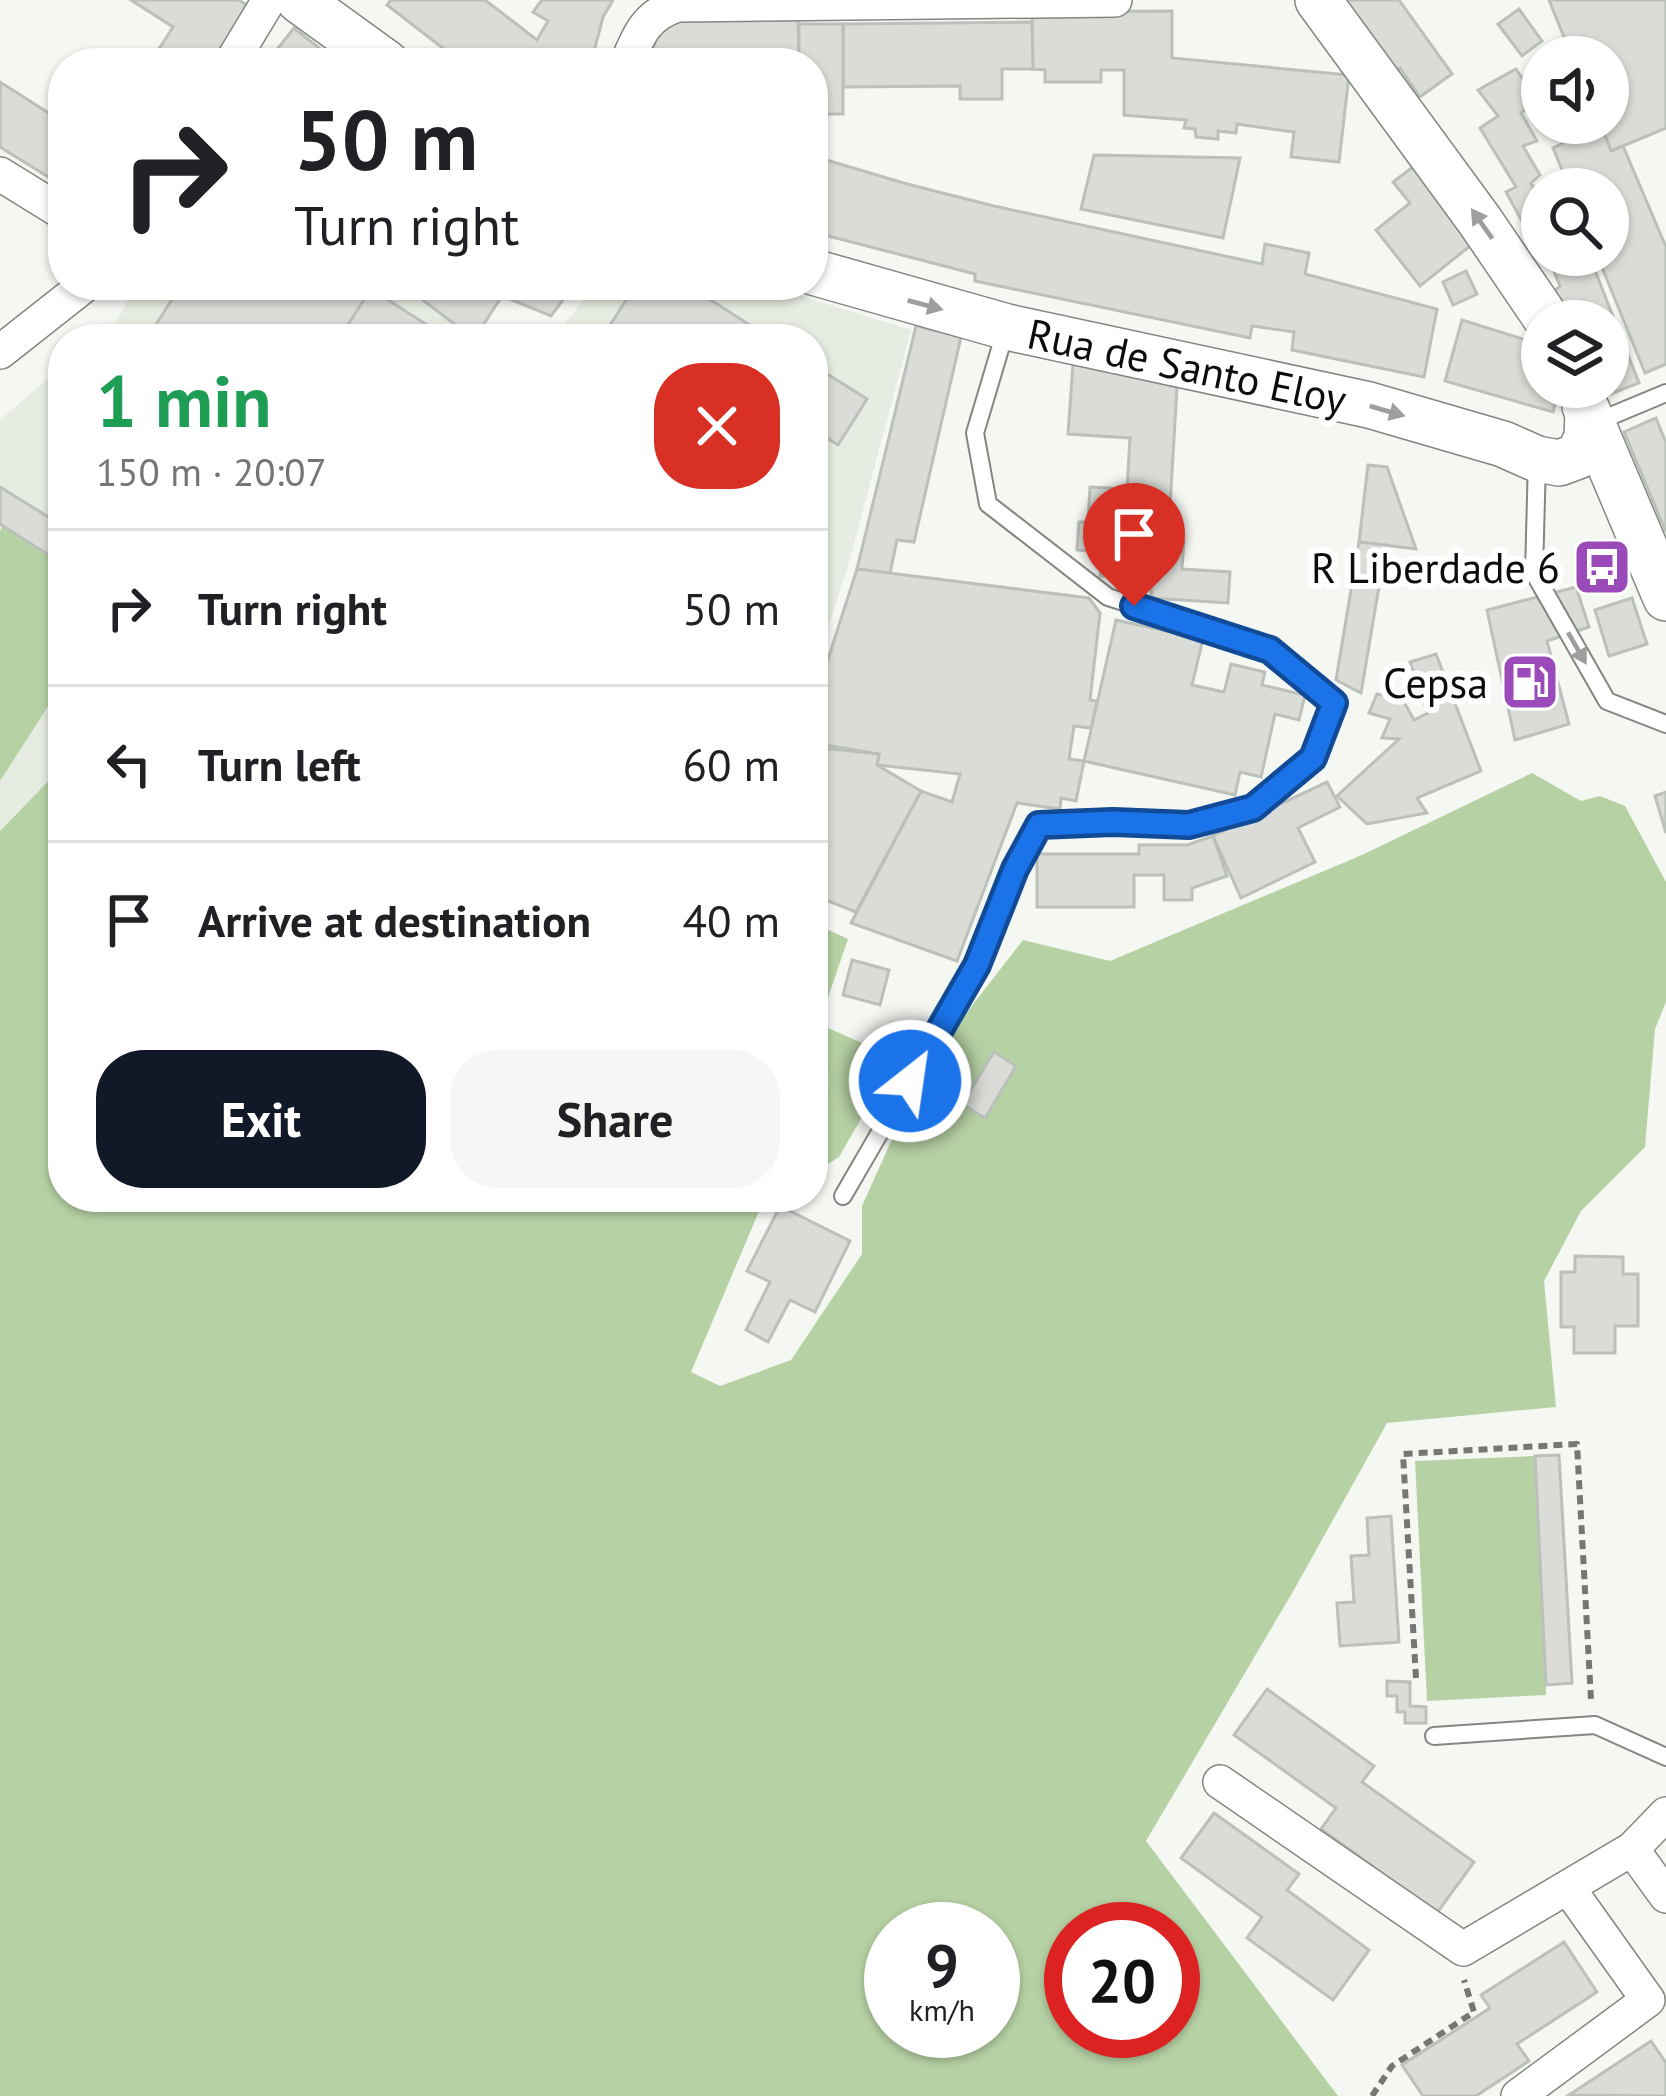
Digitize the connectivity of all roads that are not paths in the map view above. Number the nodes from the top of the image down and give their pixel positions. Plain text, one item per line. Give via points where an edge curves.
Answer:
1 (269, 0) edge
2 (299, 0) edge
3 (1115, 0) edge
4 (1318, 0) edge
5 (240, 48) edge
6 (365, 48) edge
7 (635, 48) edge
8 (0, 174) edge
9 (48, 204) edge
10 (828, 276) edge
11 (67, 300) edge
12 (1534, 300) edge
13 (1007, 327) junction
14 (0, 352) edge
15 (1666, 393) edge
16 (1629, 400) edge
17 (1586, 408) edge
18 (1548, 461) junction
19 (1663, 581) edge
20 (1666, 724) edge
21 (842, 1196) dead end
22 (1434, 1736) dead end
23 (1666, 1757) edge
24 (1220, 1782) dead end
25 (1666, 1814) edge
26 (1632, 1849) junction
27 (1569, 1888) junction
28 (1666, 1896) edge
29 (1518, 2096) edge

1 - 5 street
2 - 6 main road
3 - 7 street via 678,5 646,23
12 -> 4 main road
8 - 9 street
10 -> 13 main road, Rua de Santo Eloy
11 - 14 street
13 -> 18 main road, Rua de Santo Eloy via 1369,405
13 - 21 lane via 975,433 988,504 1108,597 1270,650 1334,703 1313,758 1253,808 1189,825 1039,825 977,965
15 - 16 lane
17 - 18 main road via 1579,456
17 - 19 main road
18 - 19 main road, Rua de Santo Eloy via 1620,526
18 -> 20 lane via 1534,573 1607,701
22 - 23 lane via 1595,1725
24 - 27 street via 1463,1949
25 - 26 street
26 - 27 street
26 - 28 street
27 - 29 street via 1648,2000

